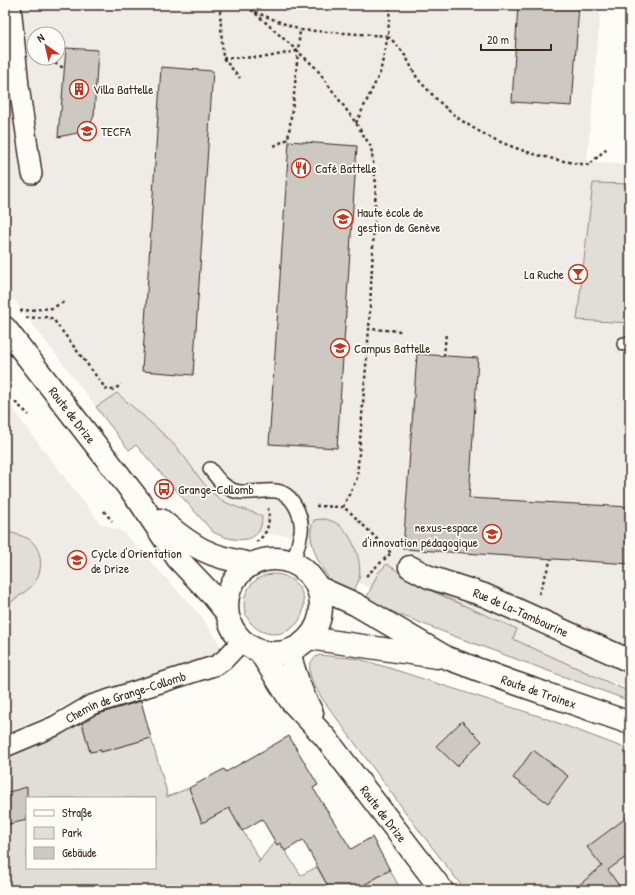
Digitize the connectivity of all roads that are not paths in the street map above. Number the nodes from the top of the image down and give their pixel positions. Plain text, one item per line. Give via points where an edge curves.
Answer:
1 (11, 5) edge
2 (32, 174) dead end
3 (5, 328) edge
4 (210, 469) dead end
5 (140, 502) junction
6 (253, 554) junction
7 (293, 563) junction
8 (410, 567) road end
9 (317, 587) junction
10 (227, 613) junction
11 (309, 638) junction
12 (242, 641) junction
13 (289, 651) junction
14 (260, 652) junction
15 (447, 658) junction
16 (630, 661) edge
17 (630, 723) edge
18 (325, 737) junction
19 (5, 747) edge
20 (441, 890) edge

1 - 2 street via 19,86
3 - 5 main road, Route de Drize
4 - 7 lane via 220,482 235,491 277,491 290,498 296,508 301,531
5 - 6 main road, Route de Drize via 181,538 210,555 228,560
5 - 10 main road, Route de Drize via 178,559
6 - 7 main road, Route de Drize via 265,560 280,559
6 - 10 main road, Route de Drize via 231,585
7 - 9 main road, Route de Drize via 303,568
8 - 16 main road, Rue de La-Tambourine via 429,577 484,595
9 - 11 main road, Route de Drize via 321,613 317,626
9 - 15 main road, Route de Troinex via 355,604
10 - 12 main road, Route de Drize via 232,628
11 - 13 main road, Route de Drize
11 - 15 main road, Route de Troinex
12 - 14 main road, Route de Drize
12 - 19 street, Chemin de Grange-Collomb via 217,665 91,705 55,726
13 - 14 main road, Route de Drize via 275,654
13 - 18 main road, Route de Drize via 303,696
14 - 18 main road, Route de Drize via 291,701
15 - 17 main road, Route de Troinex
18 - 20 main road, Route de Drize

